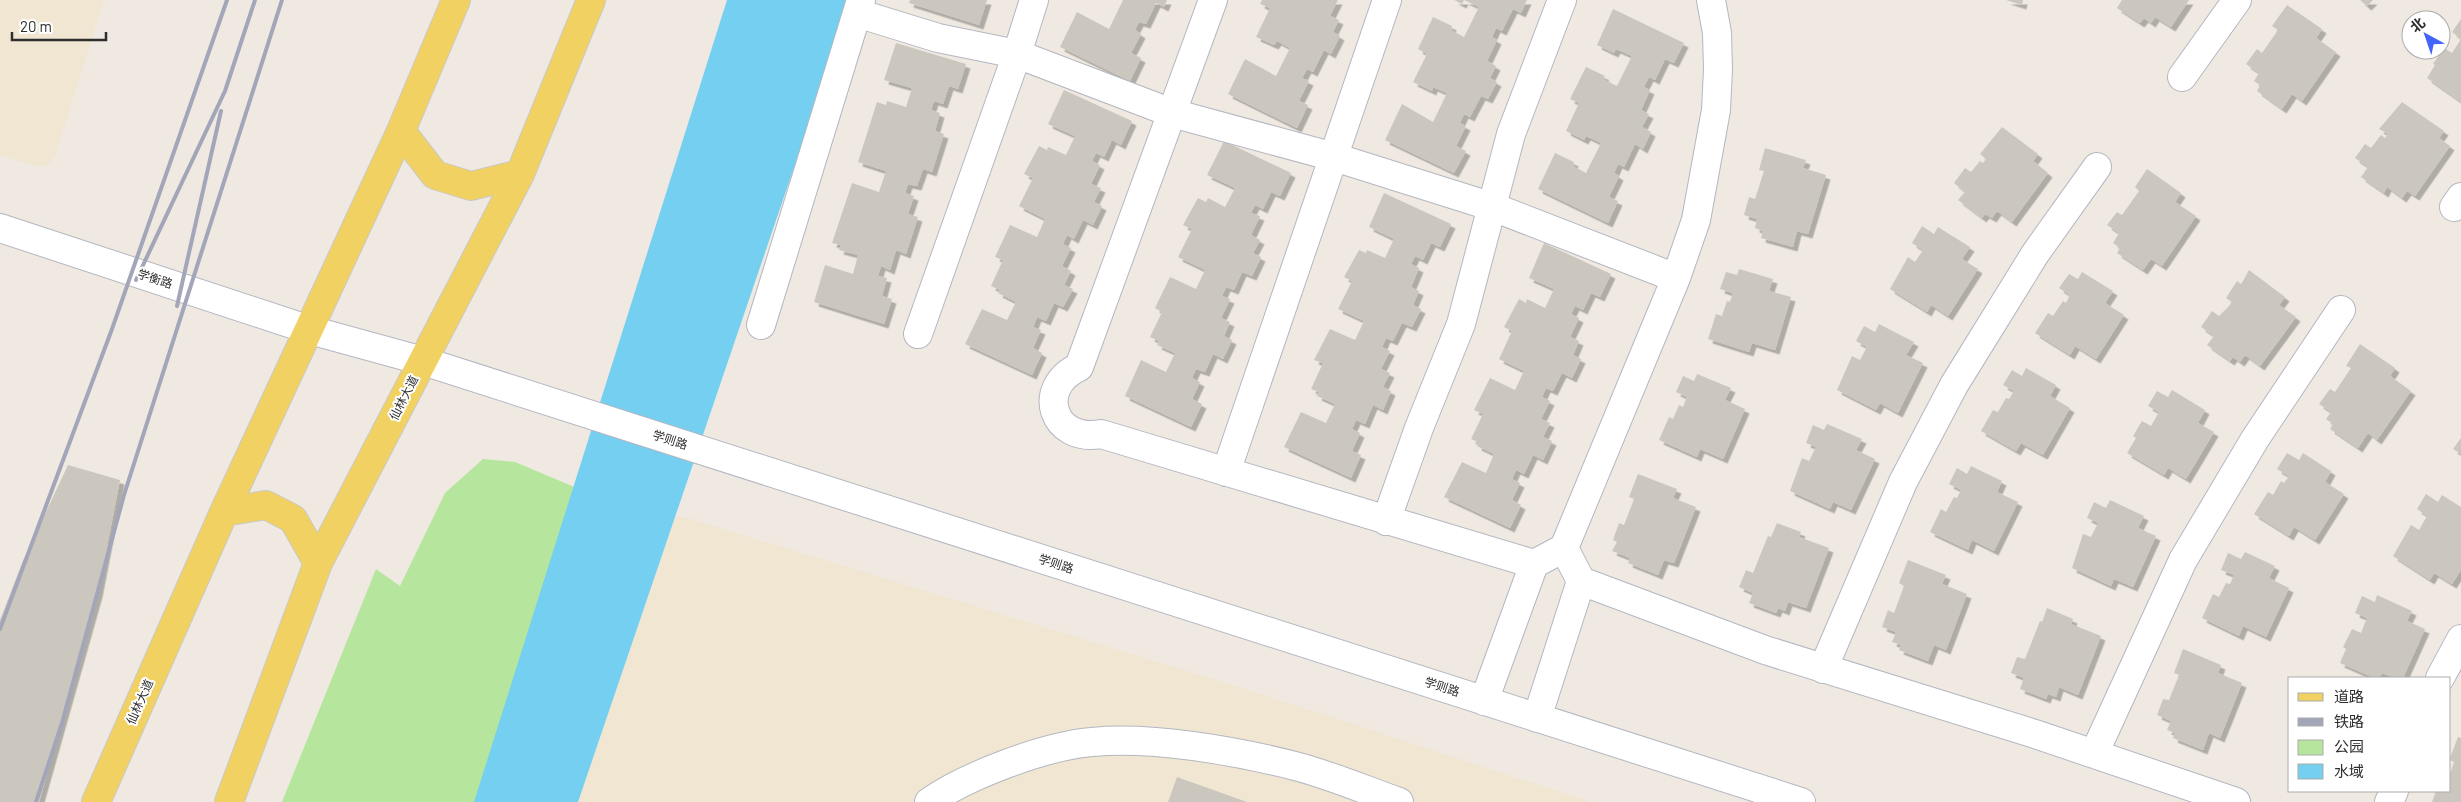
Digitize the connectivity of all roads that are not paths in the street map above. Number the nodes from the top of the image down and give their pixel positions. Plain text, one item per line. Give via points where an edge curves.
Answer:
1 (456, 0) edge
2 (591, 0) edge
3 (1034, 0) edge
4 (1213, 0) edge
5 (1387, 0) edge
6 (1562, 0) edge
7 (1711, 0) edge
8 (2237, 0) edge
9 (859, 7) edge
10 (1017, 54) junction
11 (2182, 77) dead end
12 (1172, 113) junction
13 (401, 132) junction
14 (1334, 157) junction
15 (2097, 167) dead end
16 (520, 174) junction
17 (1493, 207) junction
18 (0, 228) edge
19 (1676, 278) junction
20 (2342, 310) dead end
21 (761, 325) dead end
22 (310, 330) junction
23 (918, 334) dead end
24 (423, 361) junction
25 (1226, 472) junction
26 (224, 512) junction
27 (1386, 520) junction
28 (1564, 548) junction
29 (318, 563) junction
30 (1534, 564) junction
31 (1581, 581) junction
32 (2461, 638) edge
33 (1824, 669) junction
34 (2441, 677) edge
35 (1484, 701) junction
36 (1536, 718) junction
37 (2094, 754) junction
38 (96, 802) edge
39 (230, 802) edge
40 (929, 802) edge
41 (1399, 802) edge
42 (1801, 802) edge
43 (2236, 802) edge

1 - 13 main road, 仙林大道
2 - 16 main road, 仙林大道
3 - 10 street
4 - 12 street
5 - 14 street
6 - 17 street via 1511,134
7 - 19 street via 1718,60 1716,110 1696,220
8 - 11 street
9 - 10 street via 938,38
9 - 21 street
10 - 12 street
10 - 23 street
12 - 14 street
12 - 25 street via 1080,368 1069,372 1055,389 1055,411 1063,425 1078,435 1101,434
13 - 16 main road via 435,175 472,186
13 - 22 main road, 仙林大道
14 - 17 street
14 - 25 street
15 - 33 street via 2035,254 1954,385 1903,482
16 - 24 main road, 仙林大道
17 - 19 street
17 - 27 street via 1461,324
18 - 22 street, 学衡路
19 - 28 street
20 - 37 street via 2255,439 2182,560
22 - 24 street, 学则路
22 - 26 main road, 仙林大道
24 - 29 main road, 仙林大道
24 - 35 street, 学则路
25 - 27 street
26 - 29 main road via 266,505 293,519
26 - 38 main road, 仙林大道
27 - 30 street
28 - 30 street
28 - 31 street
29 - 39 main road, 仙林大道
30 - 35 street
31 - 33 street
31 - 36 street
32 - 34 street
33 - 37 street
35 - 36 street, 学则路
36 - 42 street, 学则路
37 - 43 street
40 - 41 street via 988,771 1036,754 1091,742 1132,741 1194,746 1296,766

